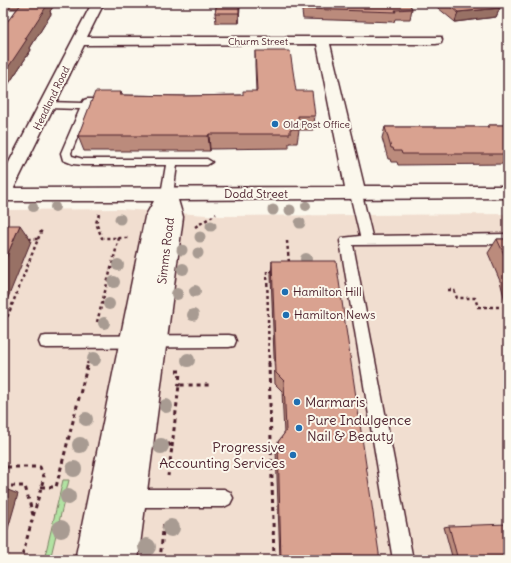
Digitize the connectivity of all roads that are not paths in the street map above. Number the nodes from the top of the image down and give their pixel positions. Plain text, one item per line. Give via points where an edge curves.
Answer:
1 (98, 3) edge
2 (436, 40) dead end
3 (79, 41) junction
4 (323, 41) junction
5 (118, 102) edge
6 (47, 105) junction
7 (85, 106) junction
8 (172, 162) junction
9 (207, 162) dead end
10 (508, 192) edge
11 (3, 193) edge
12 (166, 194) junction
13 (356, 194) junction
14 (508, 239) edge
15 (367, 240) junction
16 (229, 341) dead end
17 (46, 342) dead end
18 (142, 342) junction
19 (102, 498) junction
20 (131, 498) junction
21 (224, 498) dead end
22 (91, 560) edge
23 (122, 560) edge
24 (403, 560) edge

1 - 3 street, Headland Road
2 - 4 street, Churm Street
3 - 4 street, Churm Street
3 - 6 street, Headland Road
4 - 13 street
5 - 7 lane via 87,102
6 - 7 lane
6 - 11 street, Headland Road
7 - 8 lane via 66,153 67,158 83,162
8 - 9 lane
8 - 12 lane
10 - 13 street, Dodd Street
11 - 12 street, Dodd Street
12 - 13 street, Dodd Street
12 - 18 street, Simms Road via 173,217
13 - 15 lane
14 - 15 lane
15 - 24 lane via 346,241
16 - 18 lane
17 - 18 lane
18 - 19 street, Simms Road
18 - 20 street, Simms Road
19 - 20 lane
19 - 22 street, Simms Road
20 - 21 lane
20 - 23 street, Simms Road

